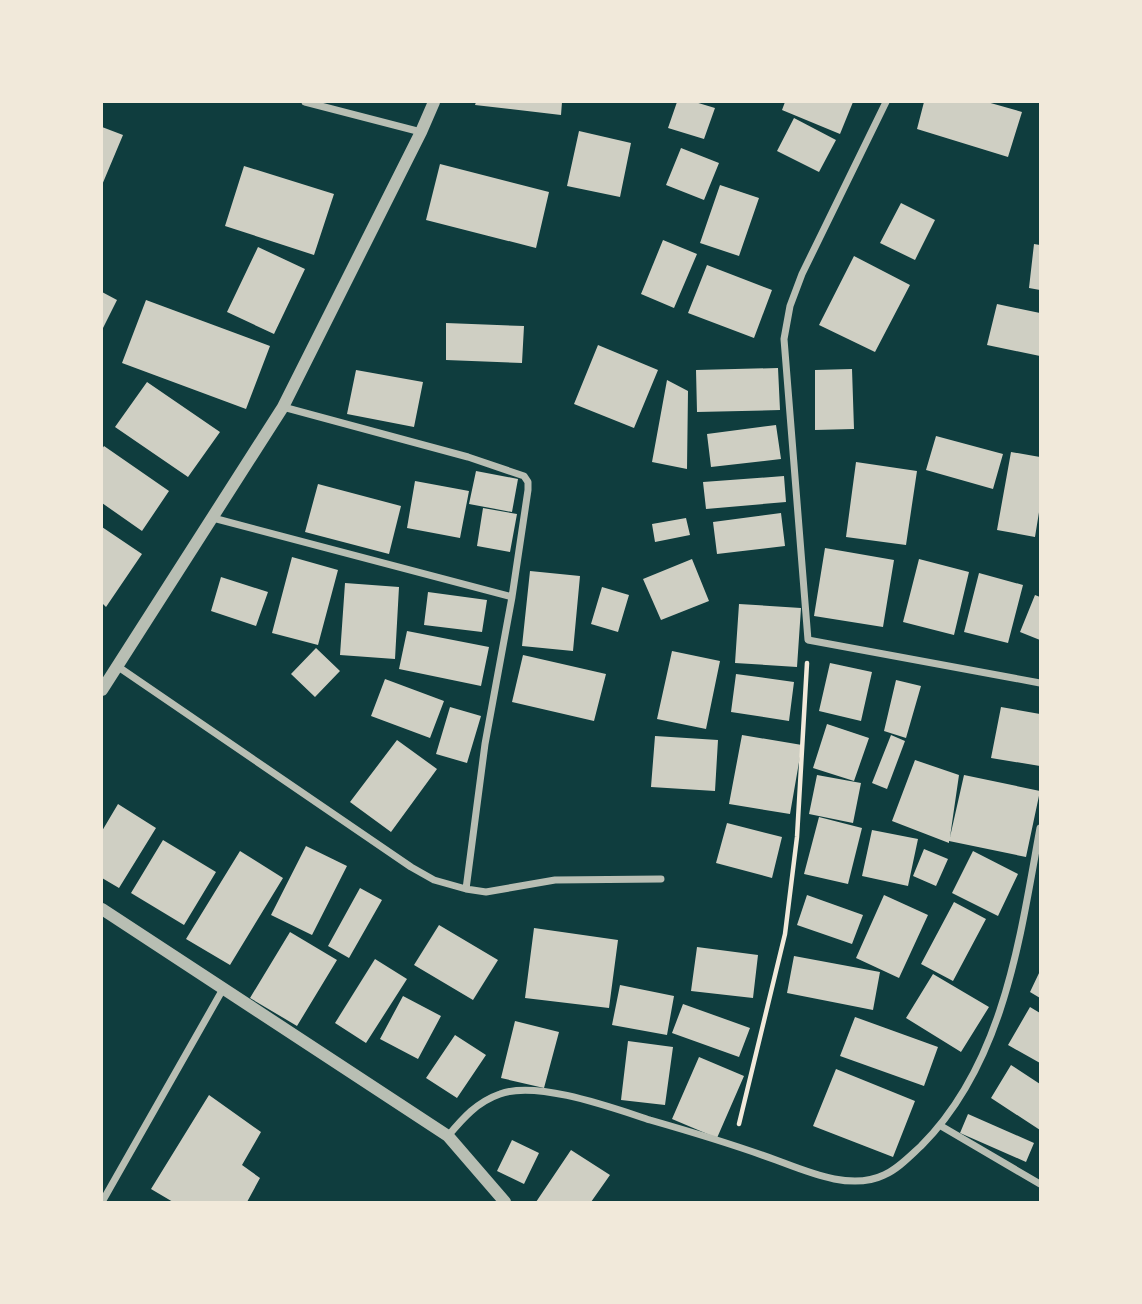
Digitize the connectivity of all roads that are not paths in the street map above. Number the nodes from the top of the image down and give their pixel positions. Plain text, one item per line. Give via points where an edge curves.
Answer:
1 (305, 102) edge
2 (433, 102) edge
3 (886, 102) edge
4 (421, 132) junction
5 (283, 407) junction
6 (213, 518) junction
7 (512, 597) junction
8 (117, 666) junction
9 (1041, 683) edge
10 (102, 690) edge
11 (1041, 828) edge
12 (661, 879) dead end
13 (466, 889) junction
14 (102, 909) edge
15 (223, 989) junction
16 (941, 1126) junction
17 (447, 1136) junction
18 (1041, 1184) edge
19 (102, 1202) edge
20 (505, 1202) edge

1 - 4 street
2 - 4 street
3 - 9 street via 802,274 784,339 808,640
4 - 5 street
5 - 6 street
5 - 7 street via 524,476 528,490
6 - 7 street
6 - 8 street
7 - 13 street via 485,744
8 - 10 street
8 - 13 street via 411,867 434,880
11 - 16 street via 1017,953 998,1020
12 - 13 street via 555,880 486,892
14 - 15 street
15 - 17 street
15 - 19 street
16 - 17 street via 906,1161 883,1176 858,1181 831,1178 575,1097 534,1091 491,1098 469,1110
16 - 18 street
17 - 20 street

